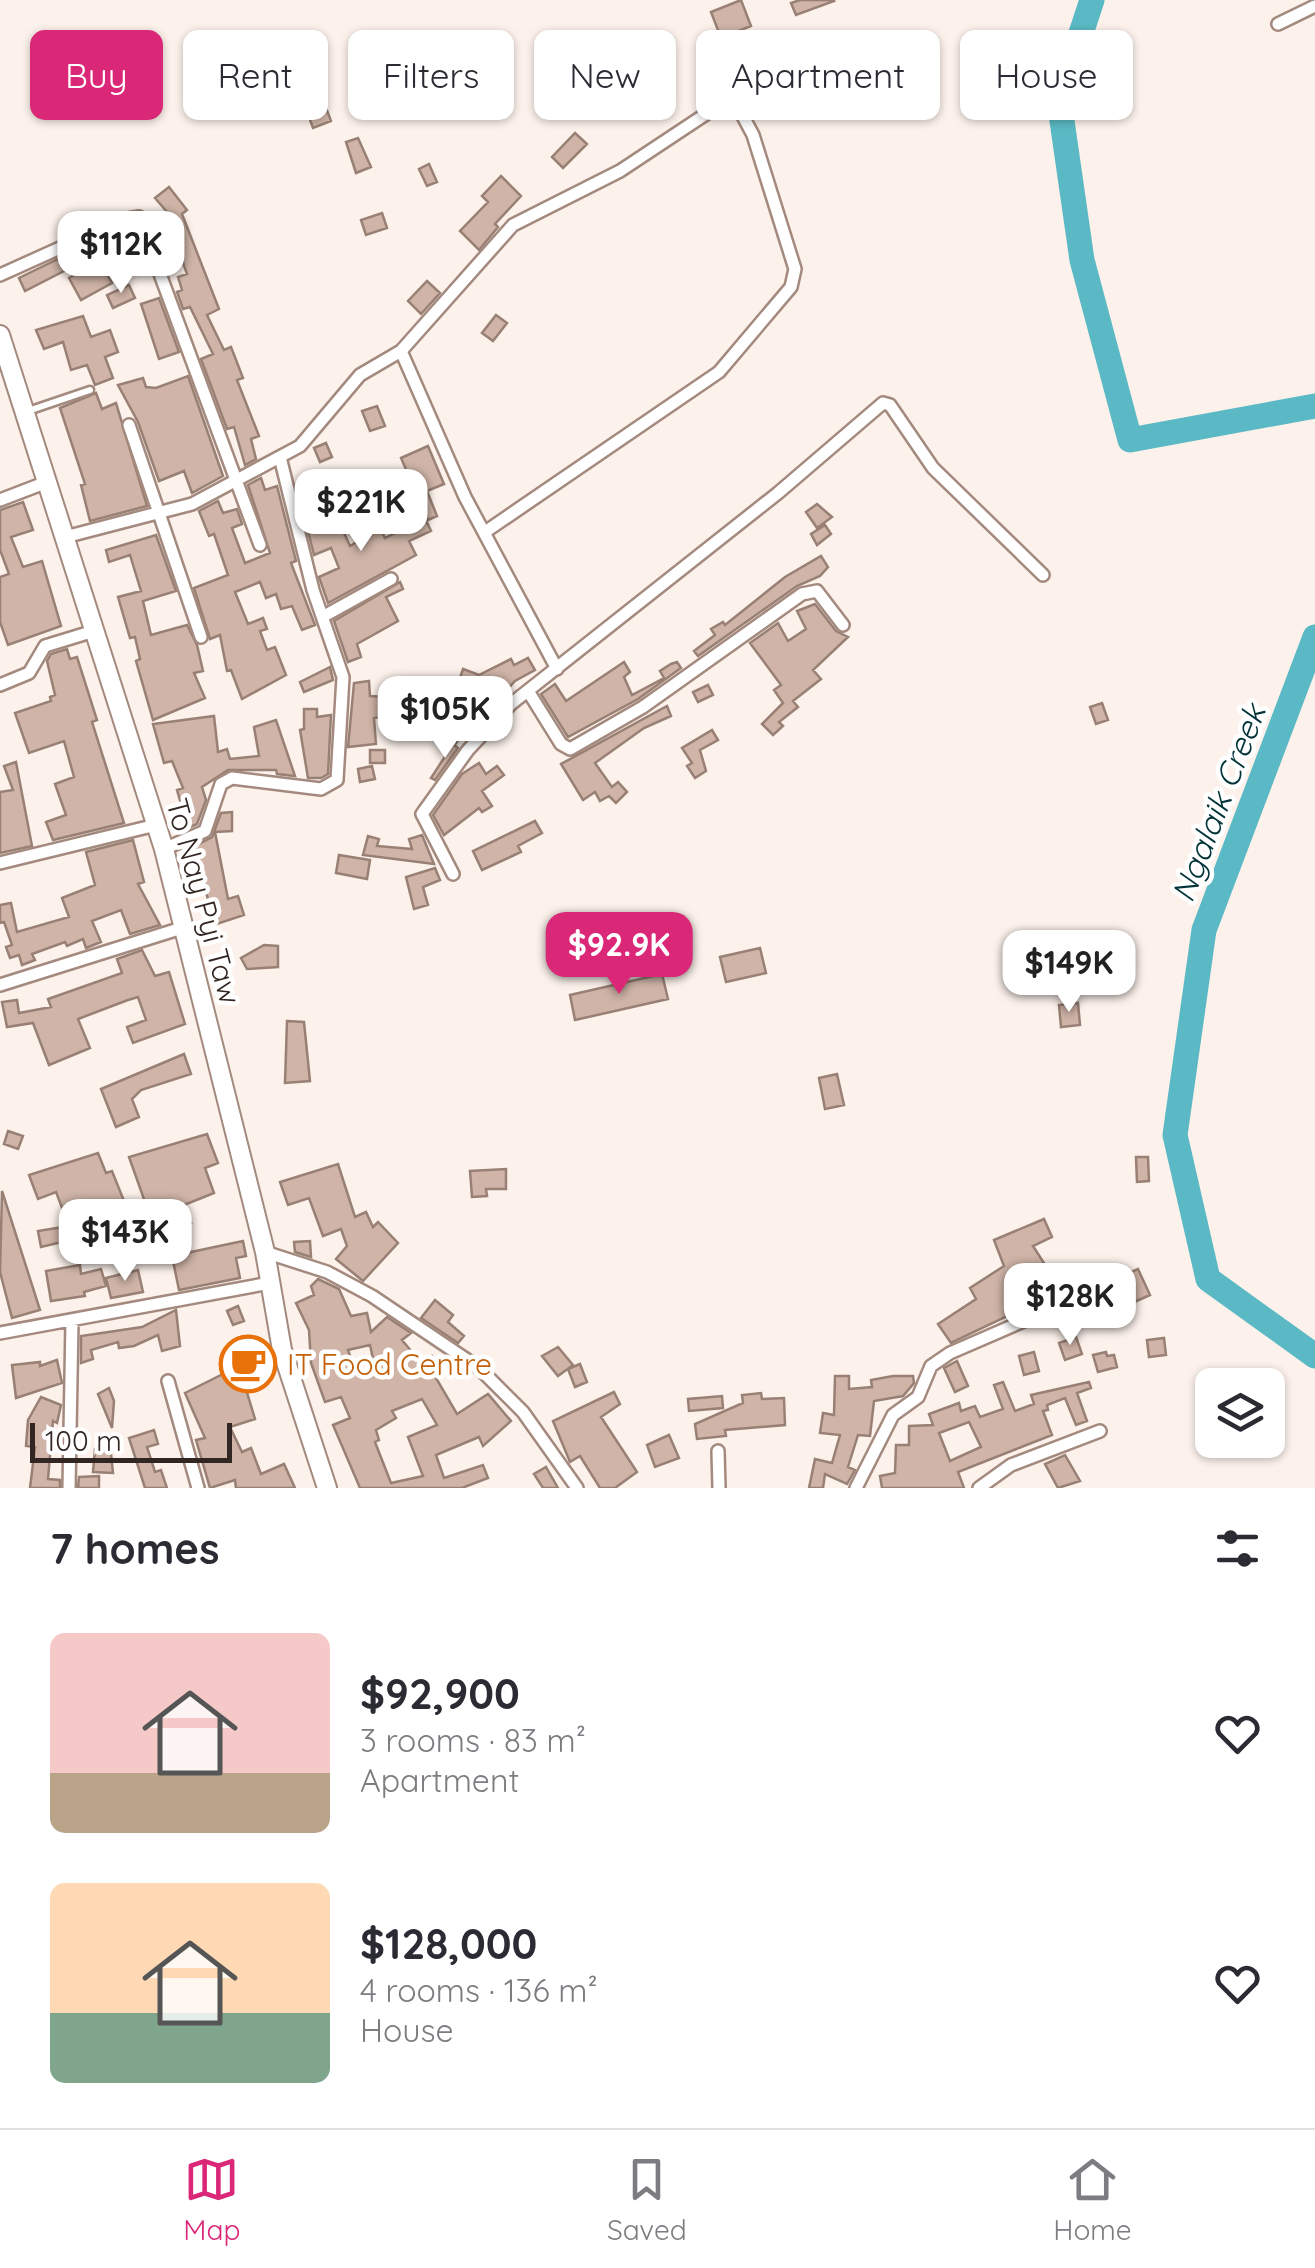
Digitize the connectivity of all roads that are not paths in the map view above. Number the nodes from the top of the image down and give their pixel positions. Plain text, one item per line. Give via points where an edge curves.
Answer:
1 (1315, 6) edge
2 (1278, 24) dead end
3 (0, 276) edge
4 (0, 335) edge
5 (401, 352) junction
6 (90, 390) dead end
7 (24, 412) junction
8 (130, 425) dead end
9 (280, 457) junction
10 (234, 480) junction
11 (47, 482) junction
12 (0, 500) edge
13 (161, 514) junction
14 (485, 532) junction
15 (65, 538) junction
16 (260, 546) dead end
17 (1043, 575) dead end
18 (391, 579) dead end
19 (324, 616) junction
20 (843, 625) dead end
21 (94, 630) junction
22 (201, 636) dead end
23 (557, 669) junction
24 (0, 686) edge
25 (528, 691) junction
26 (156, 825) junction
27 (164, 849) junction
28 (0, 862) edge
29 (453, 874) dead end
30 (184, 927) junction
31 (0, 986) edge
32 (264, 1252) junction
33 (270, 1283) junction
34 (1101, 1296) dead end
35 (72, 1321) junction
36 (0, 1333) edge
37 (168, 1381) dead end
38 (1100, 1431) dead end
39 (718, 1452) dead end
40 (69, 1488) edge
41 (198, 1488) edge
42 (327, 1488) edge
43 (578, 1488) edge
44 (719, 1488) edge
45 (856, 1488) edge
46 (978, 1488) edge

1 - 2 street
3 - 10 street via 139,217
4 - 7 main road, To Nay Pyi Taw
5 - 9 street via 360,375 313,432
5 - 14 street
5 - 14 street via 513,225 620,171 712,110 737,105 753,135 795,269 791,286 719,372
6 - 7 lane
7 - 11 main road, To Nay Pyi Taw
8 - 13 street
9 - 10 street
9 - 19 street
10 - 13 street
10 - 16 street
11 - 12 street
11 - 15 main road, To Nay Pyi Taw
13 - 15 street
13 - 22 street
14 - 23 street
15 - 21 main road, To Nay Pyi Taw
17 - 23 street via 933,468 883,402
18 - 19 street
19 - 27 street via 343,677 337,780 321,789 232,778 221,784 205,831
20 - 25 street via 817,592 802,594 643,707 570,749
21 - 24 street via 45,646 28,673
21 - 26 main road, To Nay Pyi Taw
23 - 25 street
25 - 29 street via 468,750 422,814
26 - 27 main road, To Nay Pyi Taw
26 - 28 street
27 - 30 main road, To Nay Pyi Taw
30 - 31 street
30 - 32 main road, To Nay Pyi Taw
32 - 33 main road, To Nay Pyi Taw
32 - 43 street via 327,1272 372,1296 478,1368 523,1412
33 - 35 street
33 - 42 main road, To Nay Pyi Taw via 282,1350
34 - 45 street via 1079,1297 937,1360 918,1396 893,1415
35 - 36 street
35 - 40 street
37 - 41 street
38 - 46 street via 1011,1464
39 - 44 street

